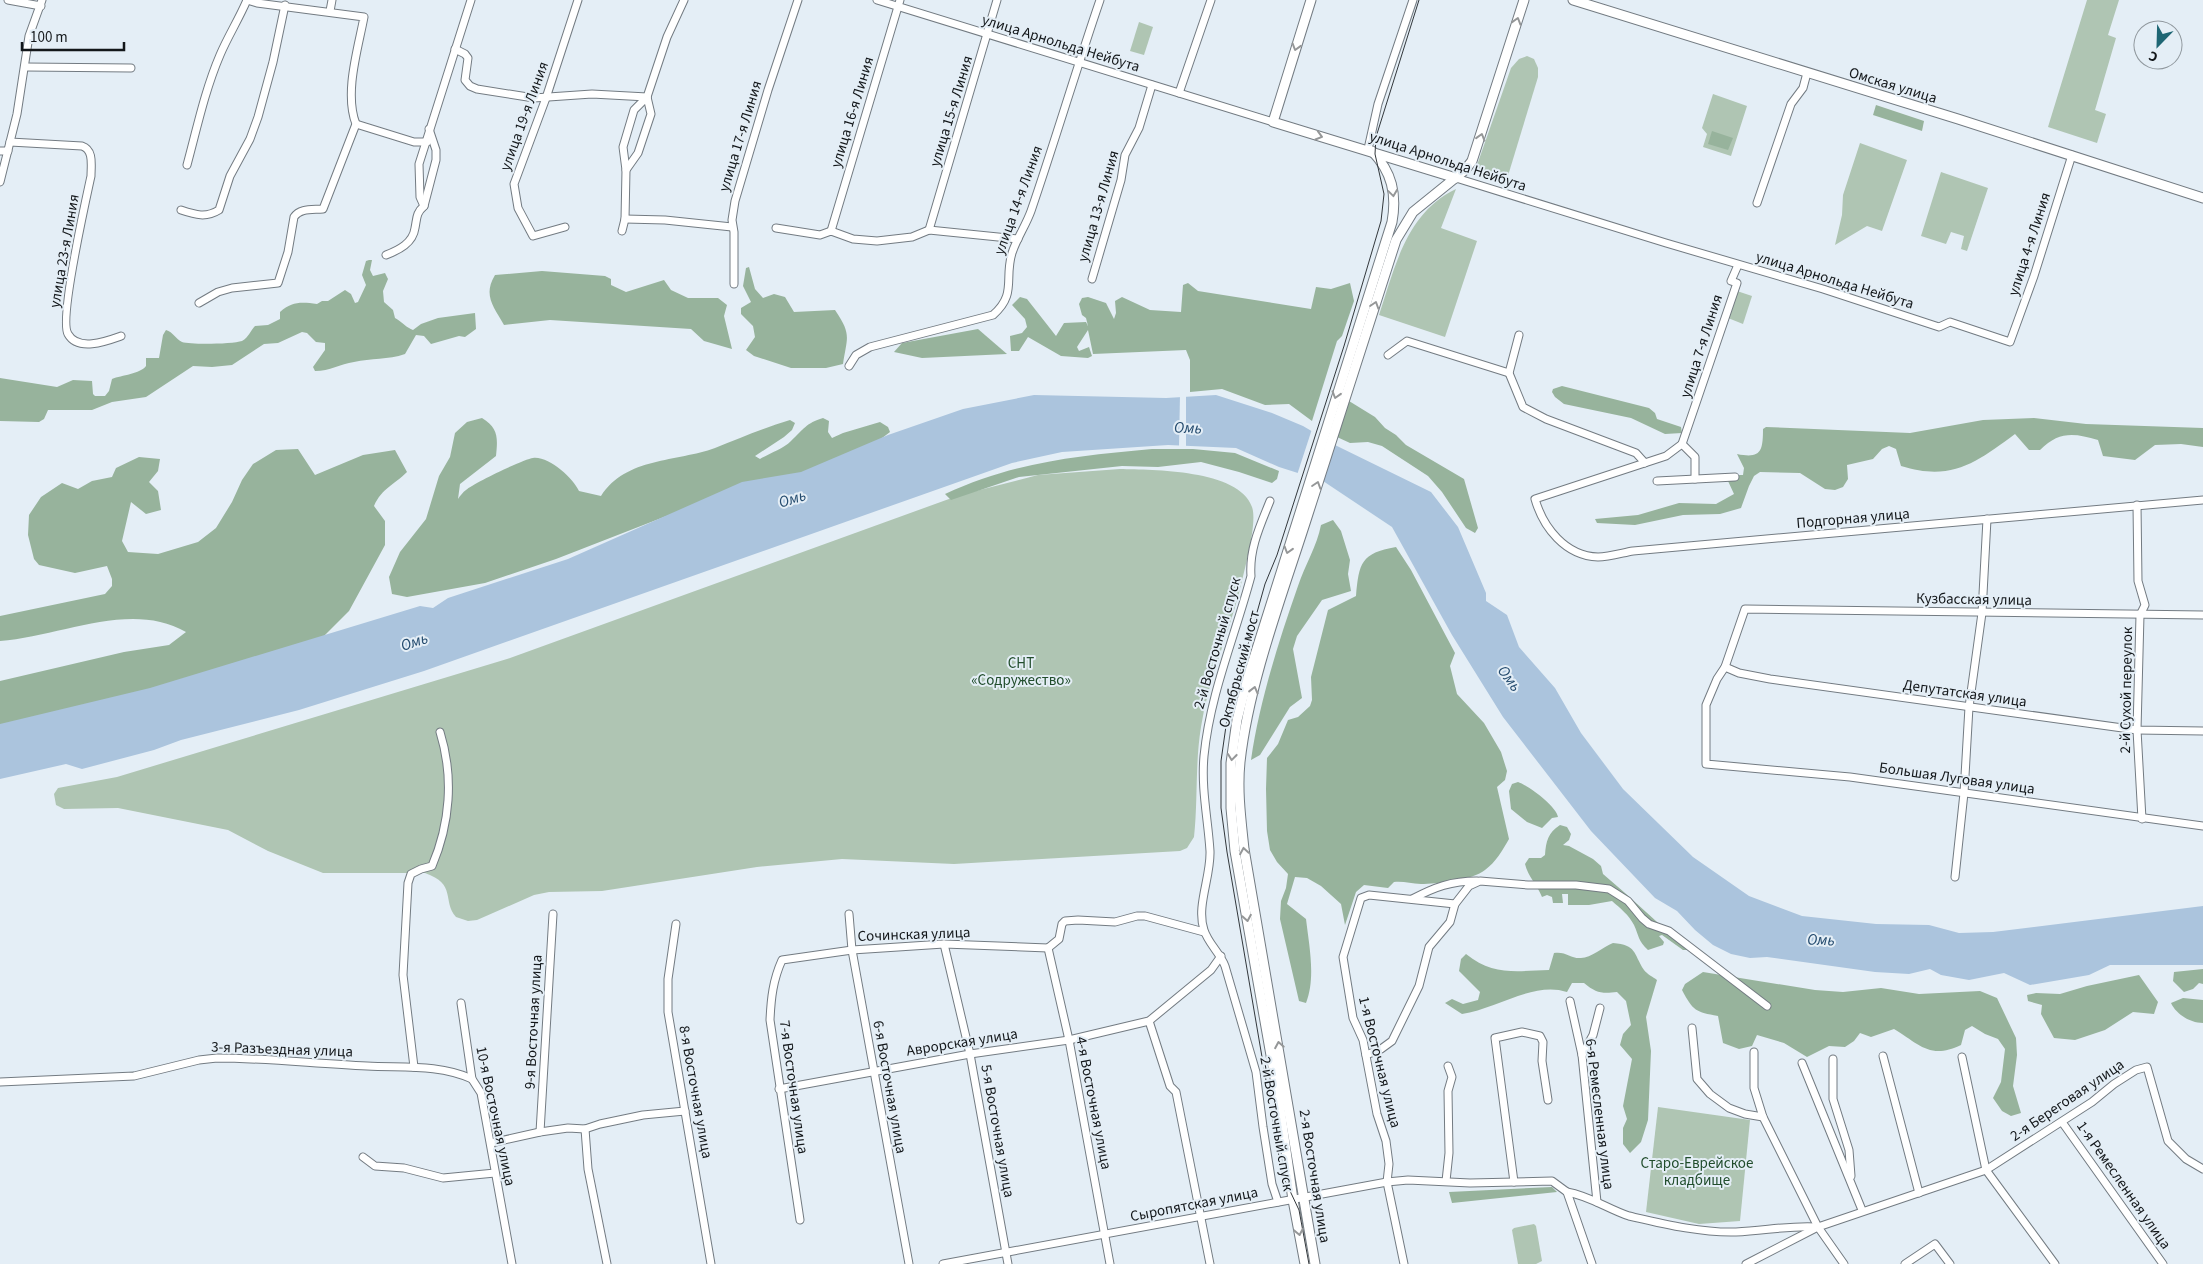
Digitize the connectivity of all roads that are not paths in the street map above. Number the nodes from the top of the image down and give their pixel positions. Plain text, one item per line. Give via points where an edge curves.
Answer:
1 (8, 0) edge
2 (247, 0) edge
3 (332, 0) edge
4 (471, 0) edge
5 (578, 0) edge
6 (684, 0) edge
7 (798, 0) edge
8 (877, 0) edge
9 (997, 0) edge
10 (1100, 0) edge
11 (1211, 0) edge
12 (1311, 0) edge
13 (1412, 0) edge
14 (1524, 0) edge
15 (1573, 0) edge
16 (41, 3) edge
17 (899, 3) edge
18 (285, 6) junction
19 (330, 11) junction
20 (988, 35) junction
21 (455, 49) junction
22 (1079, 63) junction
23 (26, 67) junction
24 (131, 68) dead end
25 (1807, 73) junction
26 (1152, 85) junction
27 (1179, 94) junction
28 (647, 97) junction
29 (546, 98) junction
30 (1273, 122) junction
31 (356, 124) junction
32 (428, 129) junction
33 (433, 141) junction
34 (10, 142) junction
35 (424, 143) junction
36 (1370, 150) junction
37 (4, 151) edge
38 (2072, 155) junction
39 (187, 165) dead end
40 (626, 170) junction
41 (1456, 178) junction
42 (0, 182) edge
43 (2203, 198) edge
44 (1757, 203) dead end
45 (424, 206) junction
46 (181, 210) dead end
47 (625, 219) junction
48 (565, 227) dead end
49 (732, 227) junction
50 (776, 228) dead end
51 (929, 230) junction
52 (622, 231) dead end
53 (830, 231) junction
54 (1018, 239) junction
55 (386, 254) dead end
56 (1738, 265) junction
57 (1092, 279) dead end
58 (734, 284) dead end
59 (199, 304) dead end
60 (1519, 335) dead end
61 (121, 336) dead end
62 (2010, 342) joint
63 (1355, 350) junction
64 (1388, 355) dead end
65 (849, 366) dead end
66 (1509, 373) junction
67 (1684, 442) junction
68 (1645, 463) junction
69 (1735, 477) dead end
70 (1695, 479) junction
71 (1657, 481) dead end
72 (2203, 500) edge
73 (1270, 501) dead end
74 (2137, 505) junction
75 (1987, 519) junction
76 (1982, 613) junction
77 (2140, 615) junction
78 (2203, 615) edge
79 (1725, 667) junction
80 (1969, 708) junction
81 (2137, 730) junction
82 (2203, 731) edge
83 (440, 732) dead end
84 (1964, 793) junction
85 (2142, 818) junction
86 (2203, 826) edge
87 (1955, 877) dead end
88 (1480, 880) junction
89 (1412, 899) junction
90 (1455, 904) junction
91 (552, 914) dead end
92 (849, 914) dead end
93 (676, 924) dead end
94 (1204, 932) junction
95 (944, 944) junction
96 (1048, 948) junction
97 (852, 950) junction
98 (1221, 956) junction
99 (782, 960) joint
100 (1570, 1001) dead end
101 (461, 1003) dead end
102 (1767, 1006) dead end
103 (1600, 1008) dead end
104 (1149, 1021) junction
105 (1692, 1028) dead end
106 (1069, 1040) junction
107 (1754, 1052) dead end
108 (970, 1054) junction
109 (1582, 1054) junction
110 (1366, 1055) junction
111 (1883, 1056) dead end
112 (1962, 1057) dead end
113 (1833, 1059) dead end
114 (1802, 1063) dead end
115 (1448, 1066) dead end
116 (414, 1067) junction
117 (873, 1071) junction
118 (472, 1079) junction
119 (0, 1082) edge
120 (779, 1089) junction
121 (1283, 1094) junction
122 (1548, 1100) dead end
123 (685, 1111) junction
124 (1763, 1117) junction
125 (2062, 1122) junction
126 (585, 1129) junction
127 (540, 1132) junction
128 (490, 1143) junction
129 (362, 1158) dead end
130 (2203, 1169) edge
131 (1986, 1170) junction
132 (495, 1173) junction
133 (1446, 1181) junction
134 (1387, 1182) junction
135 (1514, 1182) junction
136 (1852, 1186) junction
137 (1567, 1192) junction
138 (1919, 1192) junction
139 (1304, 1198) junction
140 (1293, 1200) junction
141 (1278, 1202) junction
142 (1597, 1202) junction
143 (1862, 1210) junction
144 (1200, 1217) junction
145 (800, 1220) dead end
146 (1818, 1227) junction
147 (1105, 1234) junction
148 (1006, 1252) junction
149 (512, 1264) edge
150 (607, 1264) edge
151 (711, 1264) edge
152 (910, 1264) edge
153 (943, 1264) edge
154 (1008, 1264) edge
155 (1110, 1264) edge
156 (1210, 1264) edge
157 (1304, 1264) edge
158 (1315, 1264) edge
159 (1404, 1264) edge
160 (1592, 1264) edge
161 (1746, 1264) edge
162 (1844, 1264) edge
163 (1905, 1264) edge
164 (1950, 1264) edge
165 (2055, 1264) edge
166 (2163, 1264) edge

1 - 16 street
2 - 18 street
2 - 39 street via 210,80
3 - 19 street
4 - 21 street
5 - 29 street, улица 19-я Линия
6 - 28 street via 667,37
7 - 49 street, улица 17-я Линия via 735,201
8 - 17 street, улица Арнольда Нейбута
9 - 20 street, улица 15-я Линия
10 - 22 street, улица 14-я Линия
11 - 27 street
12 -> 30 main road
13 - 36 street via 1378,104
41 -> 14 main road via 1478,149
15 - 25 main road, Омская улица
16 - 23 street via 29,36
17 - 20 street, улица Арнольда Нейбута
17 - 53 street, улица 16-я Линия
18 - 19 street
18 - 46 street via 258,117 250,140 230,176 219,210 212,215 199,216
19 - 31 street via 364,17 351,92 351,113
20 - 22 street, улица Арнольда Нейбута
20 - 51 street, улица 15-я Линия
21 - 29 street via 468,58 465,80 470,86
21 - 32 street
22 - 26 street, улица Арнольда Нейбута
22 - 54 street, улица 14-я Линия via 1030,213
23 - 24 street
23 - 34 street
25 - 38 main road, Омская улица
25 - 44 street via 1791,104
26 - 27 street, улица Арнольда Нейбута
26 - 57 street, улица 13-я Линия via 1125,155 1121,180
27 - 30 street, улица Арнольда Нейбута
28 - 29 street via 592,94
28 - 40 street via 651,114 638,153
28 - 40 street via 634,110 623,147
29 - 48 street, улица 19-я Линия via 514,184 514,192 524,222 533,236
30 -> 36 main road, улица Арнольда Нейбута
31 - 35 street
31 - 59 street via 323,209 302,210 294,217 290,245 278,283 232,288 218,292
32 - 33 street
32 - 35 street
33 - 35 street
33 - 45 street via 436,160
34 - 37 street
34 - 61 street, улица 23-я Линия via 86,147 91,157 91,176 66,326 73,340 83,343 102,343
35 - 45 street via 418,164 420,196
36 - 41 main road, улица Арнольда Нейбута
36 -> 63 main road via 1388,171 1394,188 1395,206
37 - 42 street
38 - 43 main road, Омская улица
38 - 62 street, улица 4-я Линия
40 - 47 street
41 - 56 street, улица Арнольда Нейбута
63 -> 41 main road via 1396,240 1413,212
45 - 55 street via 417,215 413,236 405,245
47 - 49 street
47 - 52 street
49 - 58 street, улица 17-я Линия
50 - 53 street via 820,235
51 - 53 street via 912,237 877,241 852,239
51 - 54 street
54 - 65 street, улица 14-я Линия via 1009,266 1008,297 993,315 870,347 856,355
56 - 62 street, улица Арнольда Нейбута via 1824,288 1939,327 1950,322
56 - 67 street, улица 7-я Линия via 1731,281 1737,283
60 - 66 street
63 - 121 main road, Октябрьский мост via 1248,678 1237,720 1231,763 1235,851
64 - 66 street via 1407,341
66 - 68 street via 1518,400 1526,410 1636,453
67 - 68 street via 1666,456
67 - 70 street via 1694,457
68 - 75 street, Подгорная улица via 1535,499 1544,522 1570,549 1598,557 1633,551
69 - 70 street
70 - 71 street
72 - 74 street, Подгорная улица
73 - 94 street, 2-й Восточный спуск via 1255,539 1251,576 1210,710 1204,757 1203,801 1210,852 1202,921
74 - 75 street, Подгорная улица
74 - 77 street, 2-й Сухой переулок via 2138,581 2145,605
75 - 76 street
76 - 77 street, Кузбасская улица
76 - 79 street, Кузбасская улица via 1745,610
76 - 80 street
77 - 78 street, Кузбасская улица
77 - 81 street, 2-й Сухой переулок
79 - 80 street, Депутатская улица via 1770,679
79 - 84 street, Большая Луговая улица via 1706,705 1706,764 1850,777
80 - 81 street, Депутатская улица
80 - 84 street
81 - 82 street, Депутатская улица
81 - 85 street, 2-й Сухой переулок
83 - 116 street via 449,782 444,831 432,866 411,874 408,883 403,975
84 - 85 street, Большая Луговая улица
84 - 87 street
85 - 86 street, Большая Луговая улица
88 - 89 street via 1437,886
88 - 90 street via 1469,886
88 - 102 street via 1609,889 1628,901 1650,924 1669,931
89 - 90 street
89 - 110 street, 1-я Восточная улица via 1369,894 1361,898 1343,957 1353,1018
90 - 110 street via 1450,922 1429,947 1419,986 1392,1042
91 - 127 street, 9-я Восточная улица
92 - 97 street, 6-я Восточная улица
93 - 123 street, 8-я Восточная улица via 668,979 668,1012
94 - 96 street via 1145,916 1115,922 1066,921 1062,924 1059,939
94 - 98 street, 2-й Восточный спуск
95 - 96 street, Сочинская улица
95 - 97 street, Сочинская улица
95 - 108 street, 5-я Восточная улица
96 - 106 street, 4-я Восточная улица
97 - 99 street, Сочинская улица
97 - 117 street, 6-я Восточная улица
98 - 104 street via 1211,970
98 - 141 street, 2-й Восточный спуск via 1256,1072 1272,1184
99 - 120 street, 7-я Восточная улица via 771,996 770,1020
100 - 109 street, 6-я Ремесленная улица
101 - 118 street, 10-я Восточная улица
103 - 109 street
104 - 106 street, Аврорская улица
104 - 144 street via 1170,1086 1176,1092
105 - 124 street via 1697,1079 1729,1108
106 - 108 street, Аврорская улица
106 - 147 street, 4-я Восточная улица
107 - 124 street via 1754,1088
108 - 117 street, Аврорская улица
108 - 148 street, 5-я Восточная улица
109 - 142 street, 6-я Ремесленная улица
110 - 134 street, 1-я Восточная улица via 1386,1142
111 - 138 street
112 - 131 street
113 - 136 street via 1833,1099 1849,1150
114 - 136 street
115 - 133 street via 1452,1077 1448,1091
116 - 118 street, 3-я Разъездная улица via 446,1070
116 - 119 street, 3-я Разъездная улица via 217,1058 134,1076
117 - 120 street, Аврорская улица
117 - 152 street, 6-я Восточная улица
118 - 128 street, 10-я Восточная улица via 481,1093
120 - 145 street, 7-я Восточная улица
121 - 139 main road, 2-я Восточная улица
121 - 140 main road, 2-я Восточная улица
122 - 135 street via 1540,1036 1522,1032 1495,1038
123 - 126 street via 643,1116
123 - 151 street, 8-я Восточная улица
124 - 146 street
125 - 130 street, 2-я Береговая улица via 2114,1084 2147,1067 2168,1141 2186,1159
125 - 131 street, 2-я Береговая улица
125 - 166 street, 1-я Ремесленная улица
126 - 127 street
126 - 150 street via 588,1169
127 - 128 street
128 - 132 street, 10-я Восточная улица
129 - 132 street via 376,1166 404,1168 443,1178
131 - 138 street, 2-я Береговая улица
131 - 165 street
132 - 149 street, 10-я Восточная улица
133 - 134 street, Сыропятская улица
133 - 135 street, Сыропятская улица
134 - 139 street, Сыропятская улица
134 - 159 street, 1-я Восточная улица
135 - 137 street, Сыропятская улица via 1552,1181
136 - 143 street
137 - 142 street, Сыропятская улица via 1584,1195
137 - 160 street
138 - 143 street, 2-я Береговая улица
139 - 140 street, Сыропятская улица
139 - 158 main road, 2-я Восточная улица
140 - 141 street, Сыропятская улица
140 -> 157 main road, 2-я Восточная улица
141 - 144 street, Сыропятская улица
142 - 146 street, Сыропятская улица via 1630,1216 1713,1231 1749,1231 1798,1225
143 - 146 street, 2-я Береговая улица
144 - 147 street, Сыропятская улица
144 - 156 street
146 - 161 street, 2-я Береговая улица
146 - 162 street
147 - 148 street, Сыропятская улица
147 - 155 street, 4-я Восточная улица
148 - 153 street, Сыропятская улица
148 - 154 street, 5-я Восточная улица
163 - 164 street via 1935,1244

